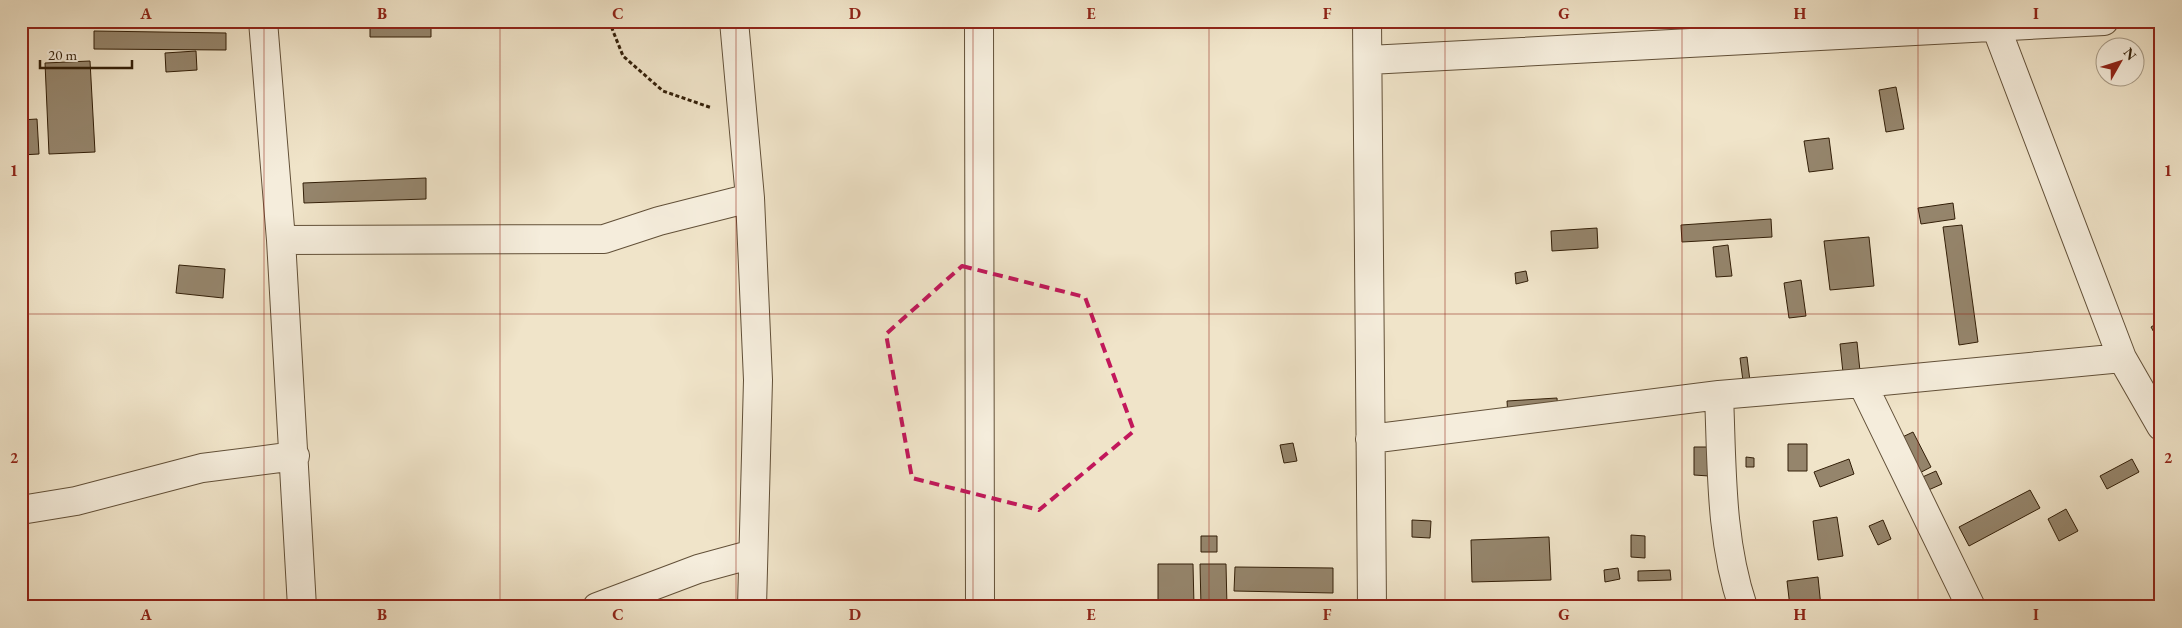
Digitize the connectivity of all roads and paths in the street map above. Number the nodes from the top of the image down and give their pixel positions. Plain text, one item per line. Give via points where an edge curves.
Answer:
1 (263, 21) edge
2 (609, 21) edge
3 (734, 21) edge
4 (979, 21) edge
5 (1367, 21) edge
6 (2104, 21) edge
7 (1996, 27) junction
8 (1368, 60) junction
9 (742, 117) junction
10 (750, 198) junction
11 (281, 240) junction
12 (2122, 358) junction
13 (1862, 383) junction
14 (1719, 395) junction
15 (2161, 426) edge
16 (1370, 439) junction
17 (294, 456) junction
18 (21, 510) edge
19 (753, 554) junction
20 (302, 607) edge
21 (596, 607) edge
22 (752, 607) edge
23 (980, 607) edge
24 (1372, 607) edge
25 (1743, 607) edge
26 (1971, 607) edge

1 - 11 street
2 - 9 path via 623,56 663,91
3 - 9 street
4 - 23 street
5 - 8 street
6 - 7 street
7 - 8 street
7 - 12 street
8 - 16 street
9 - 10 street
10 - 11 street via 604,239
10 - 19 street via 758,380
11 - 17 street
12 - 13 street
12 - 15 street
13 - 14 street
13 - 26 street
14 - 16 street
14 - 25 street via 1724,520
16 - 24 street
17 - 18 street via 202,468 76,501
17 - 20 street
19 - 21 street via 698,569
19 - 22 street

